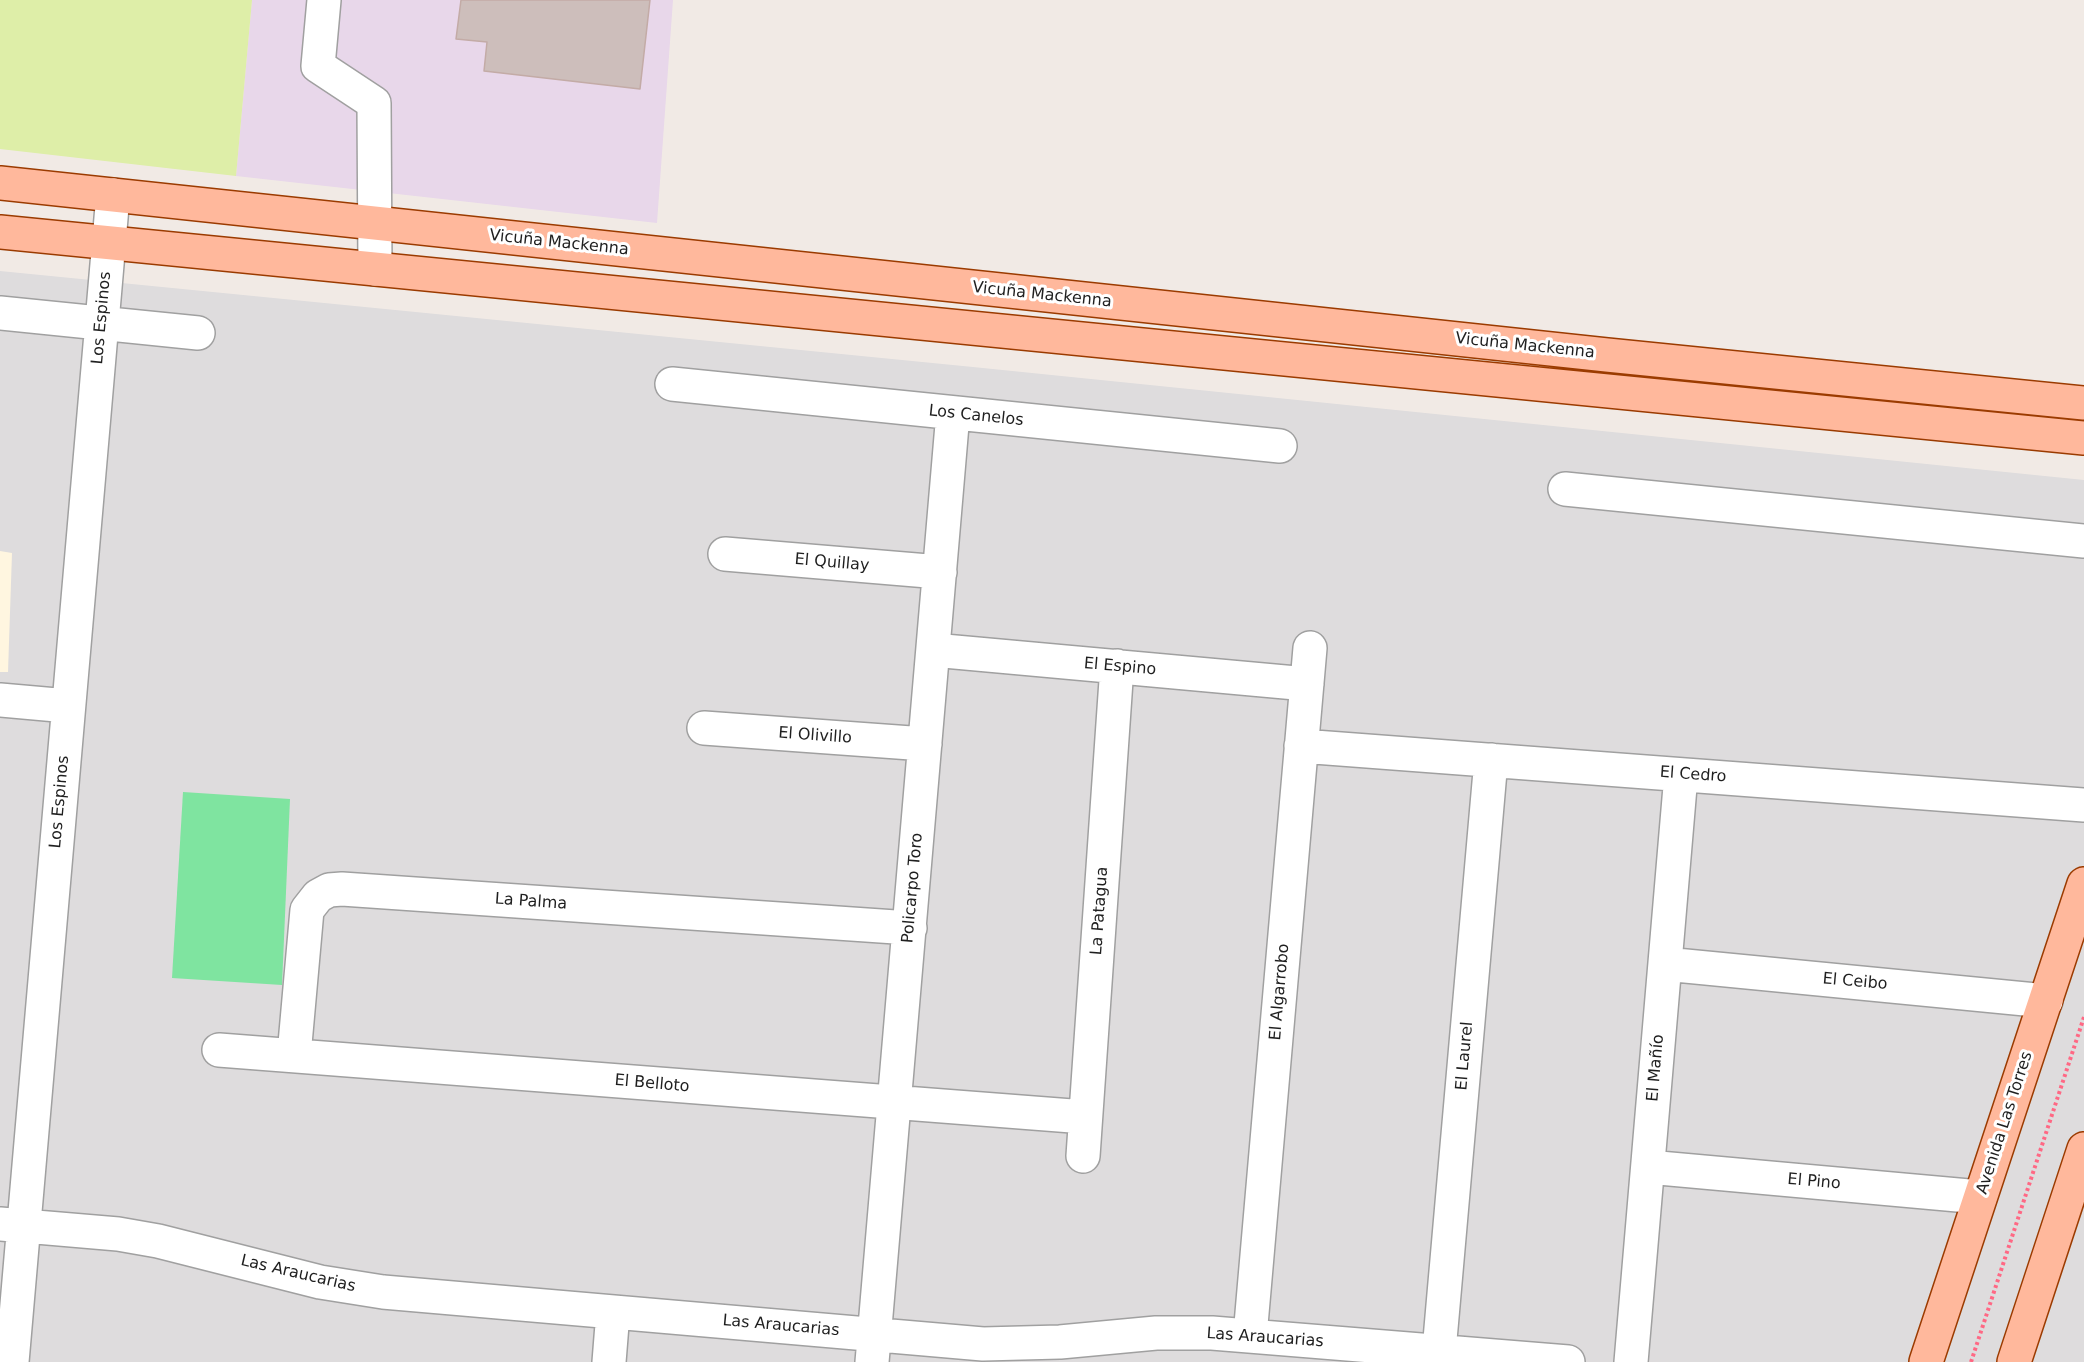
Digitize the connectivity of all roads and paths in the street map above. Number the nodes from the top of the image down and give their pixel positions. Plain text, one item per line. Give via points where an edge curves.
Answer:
1 (324, 0) edge
2 (0, 183) edge
3 (113, 195) junction
4 (375, 224) junction
5 (0, 232) edge
6 (108, 243) junction
7 (375, 269) junction
8 (0, 313) edge
9 (101, 324) junction
10 (198, 333) dead end
11 (672, 384) dead end
12 (2084, 403) edge
13 (953, 413) junction
14 (2084, 438) edge
15 (1280, 446) dead end
16 (1565, 489) dead end
17 (2084, 541) edge
18 (725, 554) dead end
19 (940, 572) junction
20 (1310, 648) dead end
21 (933, 650) junction
22 (1117, 666) junction
23 (1307, 684) junction
24 (0, 700) edge
25 (68, 706) junction
26 (704, 728) dead end
27 (925, 744) junction
28 (1301, 746) junction
29 (1491, 760) junction
30 (1682, 775) junction
31 (2084, 805) edge
32 (2084, 884) edge
33 (910, 928) junction
34 (1665, 964) junction
35 (2046, 1000) junction
36 (2084, 1017) edge
37 (219, 1050) dead end
38 (294, 1055) junction
39 (895, 1103) junction
40 (1085, 1118) junction
41 (2084, 1149) edge
42 (1083, 1156) dead end
43 (1648, 1167) junction
44 (1980, 1197) junction
45 (2075, 1206) edge
46 (12, 1225) edge
47 (613, 1312) junction
48 (1250, 1336) junction
49 (873, 1348) edge
50 (1095, 1350) edge
51 (1295, 1351) edge
52 (1439, 1351) junction
53 (1477, 1358) edge
54 (12, 1362) edge
55 (609, 1362) edge
56 (1568, 1362) edge
57 (1632, 1362) edge
58 (1926, 1362) edge
59 (1971, 1362) edge
60 (2014, 1362) edge

1 - 4 street via 318,66 374,103
2 - 3 main road, Vicuña Mackenna
3 - 4 main road, Vicuña Mackenna
3 - 6 street, Los Espinos
4 - 7 street
4 - 12 main road, Vicuña Mackenna
5 - 6 main road
6 - 7 main road
6 - 9 street, Los Espinos
7 - 14 main road
8 - 9 street
9 - 10 street
9 - 25 street, Los Espinos
11 - 13 street, Los Canelos
13 - 15 street, Los Canelos
13 - 19 street, Policarpo Toro
16 - 17 street
18 - 19 street, El Quillay
19 - 21 street, Policarpo Toro
20 - 23 street, El Algarrobo
21 - 22 street, El Espino
21 - 27 street, Policarpo Toro
22 - 23 street, El Espino
22 - 40 street, La Patagua
23 - 28 street, El Algarrobo
24 - 25 street
25 - 46 street, Los Espinos
26 - 27 street, El Olivillo
27 - 33 street, Policarpo Toro
28 - 29 street, El Cedro
28 - 48 street, El Algarrobo
29 - 30 street, El Cedro
29 - 52 street, El Laurel
30 - 31 street, El Cedro
30 - 34 street, El Mañío
32 - 35 main road, Avenida Las Torres
33 - 38 street, La Palma via 329,890 307,910
33 - 39 street, Policarpo Toro
34 - 35 street, El Ceibo
34 - 43 street, El Mañío
35 - 44 main road, Avenida Las Torres
36 - 59 path
37 - 38 street, El Belloto
38 - 39 street, El Belloto
39 - 40 street, El Belloto
39 - 49 street, Policarpo Toro
40 - 42 street, La Patagua
41 - 45 main road
43 - 44 street, El Pino
43 - 57 street, El Mañío
44 - 58 main road, Avenida Las Torres
45 - 60 main road
46 - 47 street, Las Araucarias via 158,1240 320,1282 383,1292
46 - 54 street, Los Espinos
47 - 49 street, Las Araucarias
47 - 55 street
48 - 50 street, Las Araucarias via 1156,1333
48 - 51 street, Las Araucarias
49 - 50 street, Las Araucarias via 1024,1344
51 - 52 street, Las Araucarias
52 - 53 street, Las Araucarias
53 - 56 street, Las Araucarias

